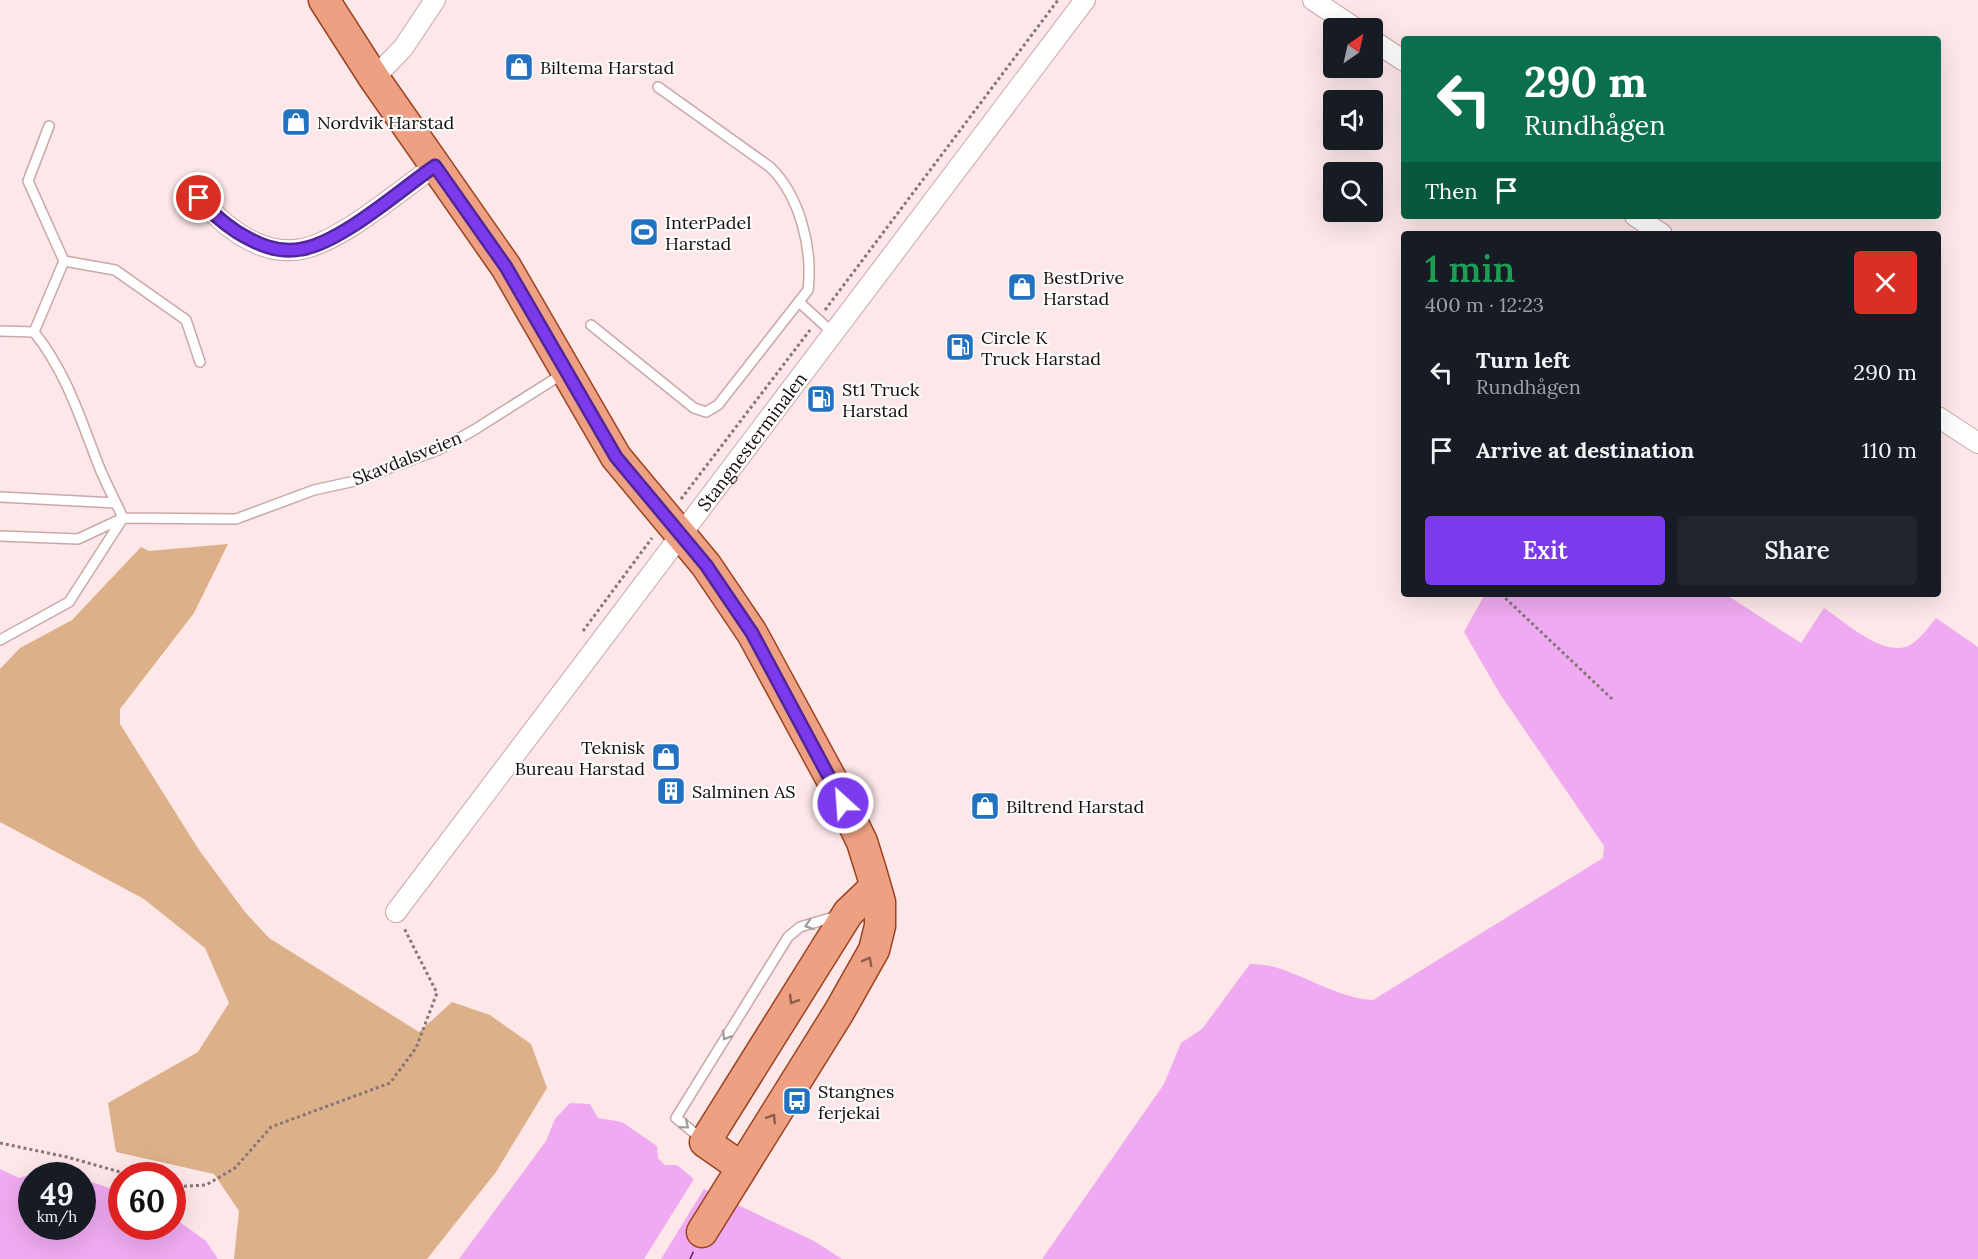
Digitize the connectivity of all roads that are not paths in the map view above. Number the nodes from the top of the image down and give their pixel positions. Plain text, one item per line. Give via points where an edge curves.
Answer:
1 (324, 0) edge
2 (435, 0) edge
3 (1085, 0) edge
4 (1313, 0) edge
5 (1340, 18) edge
6 (1383, 47) edge
7 (1401, 59) edge
8 (374, 78) junction
9 (658, 87) dead end
10 (50, 126) dead end
11 (435, 166) junction
12 (191, 188) dead end
13 (1640, 219) edge
14 (1658, 231) edge
15 (64, 261) junction
16 (799, 302) junction
17 (591, 325) dead end
18 (0, 331) edge
19 (34, 332) junction
20 (833, 333) junction
21 (200, 362) dead end
22 (566, 372) junction
23 (1941, 419) edge
24 (1978, 443) edge
25 (0, 497) edge
26 (116, 503) junction
27 (123, 518) junction
28 (673, 526) junction
29 (0, 536) edge
30 (0, 640) edge
31 (874, 888) junction
32 (396, 912) road end
33 (735, 1178) junction
34 (702, 1232) dead end

1 - 8 main road
2 - 8 street via 403,48
3 - 20 street, Stangnesterminalen
4 - 5 street
6 - 7 street
8 - 11 main road
9 - 16 lane via 770,167 785,182 798,214 811,267 808,290
10 - 15 lane via 28,181
11 - 12 street via 327,240 302,249 263,246 247,238 207,209
11 - 22 main road via 506,267
13 - 14 street
15 - 19 lane
15 - 21 lane via 115,270 186,320
16 - 17 lane via 718,405 706,412 694,408
16 - 20 lane
18 - 19 lane
19 - 26 lane via 52,355 77,404 98,466
20 - 28 street, Stangnesterminalen
22 - 27 lane, Skavdalsveien via 438,450 355,481 314,490 236,519
22 - 28 main road via 616,457
23 - 24 street
25 - 26 lane
26 - 27 lane
27 - 29 lane via 78,539
27 - 30 lane via 69,602
28 - 31 main road via 731,601 774,671 862,842
28 - 32 street, Stangnesterminalen
33 -> 31 main road via 840,1012 874,950 880,926 880,902
31 -> 33 main road via 848,913 705,1142
33 - 34 main road

